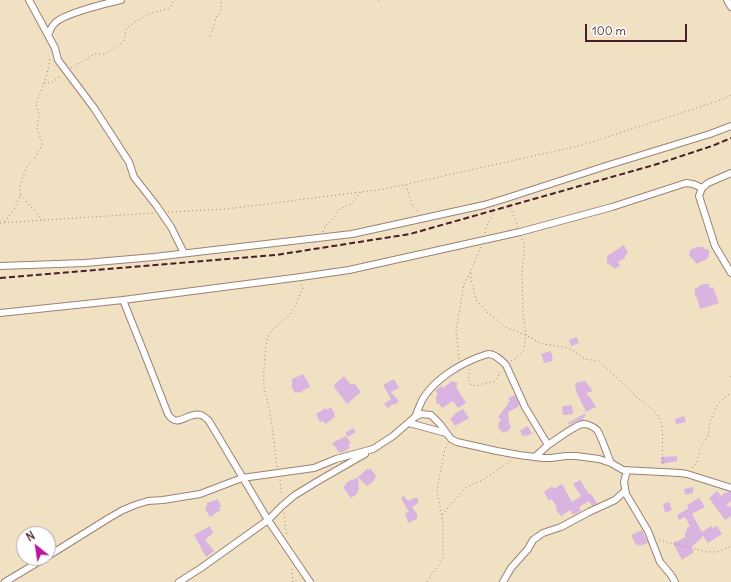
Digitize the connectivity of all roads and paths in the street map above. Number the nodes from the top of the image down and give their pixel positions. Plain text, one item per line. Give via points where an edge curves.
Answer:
1 (29, 0) edge
2 (121, 0) edge
3 (173, 0) edge
4 (221, 0) edge
5 (378, 0) edge
6 (727, 0) edge
7 (381, 3) dead end
8 (731, 6) edge
9 (48, 35) junction
10 (210, 36) dead end
11 (52, 53) dead end
12 (67, 72) junction
13 (44, 83) junction
14 (731, 95) edge
15 (731, 126) edge
16 (731, 173) edge
17 (406, 184) junction
18 (702, 188) junction
19 (362, 192) junction
20 (21, 194) junction
21 (507, 198) junction
22 (498, 201) junction
23 (161, 213) junction
24 (429, 217) junction
25 (43, 220) junction
26 (0, 223) edge
27 (5, 223) junction
28 (520, 232) junction
29 (321, 238) junction
30 (482, 241) junction
31 (184, 253) junction
32 (0, 266) edge
33 (471, 270) junction
34 (731, 273) edge
35 (301, 277) junction
36 (123, 300) junction
37 (0, 313) edge
38 (526, 336) junction
39 (471, 360) junction
40 (506, 365) junction
41 (459, 367) junction
42 (731, 376) edge
43 (731, 380) edge
44 (731, 393) edge
45 (415, 417) junction
46 (409, 422) junction
47 (446, 433) junction
48 (451, 439) junction
49 (548, 445) junction
50 (373, 449) junction
51 (519, 455) junction
52 (535, 457) junction
53 (611, 463) junction
54 (627, 470) junction
55 (665, 471) junction
56 (278, 473) junction
57 (690, 475) junction
58 (242, 478) junction
59 (731, 488) edge
60 (625, 491) junction
61 (283, 505) junction
62 (442, 516) junction
63 (268, 520) junction
64 (288, 539) dead end
65 (658, 540) dead end
66 (731, 546) edge
67 (56, 551) edge
68 (32, 566) edge
69 (292, 568) dead end
70 (5, 582) edge
71 (179, 582) edge
72 (293, 582) edge
73 (310, 582) edge
74 (427, 582) edge
75 (503, 582) edge
76 (675, 582) edge

1 - 9 street
2 - 9 street via 60,19 54,23
3 - 12 path via 169,8 149,14 127,27 121,44 104,54 95,54
4 - 10 path via 221,11 216,17
5 - 7 path
6 - 8 street
9 - 12 street via 58,60
11 - 13 path
12 - 13 path via 49,84
12 - 23 street via 129,162 134,177
13 - 20 path via 36,104 39,113 37,128 42,145 26,167 20,184
14 - 17 path via 583,145
15 - 21 street
16 - 18 street
17 - 19 path
17 - 24 path via 413,207
18 - 28 street via 686,183 612,207
18 - 34 street via 699,196 715,246
19 - 23 path via 226,209
19 - 29 path via 351,204 340,209 327,224
20 - 25 path
20 - 27 path
21 - 22 street
21 - 28 path
22 - 24 street
22 - 30 path
23 - 25 path
23 - 31 street
24 - 29 street
25 - 27 path
26 - 27 path
28 - 30 street
28 - 38 path via 524,245 522,271
29 - 31 street
30 - 33 path
30 - 35 street via 350,270
31 - 32 street via 85,263
33 - 38 path via 477,301 505,327
33 - 41 path via 464,284 456,331
35 - 36 street
35 - 56 path via 302,288 292,311 268,335 266,350 264,388
36 - 37 street
36 - 58 street via 170,418 178,421 193,415 206,418
38 - 40 path via 524,350
38 - 55 path via 544,344 572,350 585,359 598,361 650,407 661,420 662,460
39 - 40 street via 487,354 494,355
39 - 40 path via 468,380 475,386 495,381
39 - 41 street
40 - 49 street via 525,407
41 - 45 street via 434,385 423,398
42 - 43 path
44 - 57 path via 716,407 708,436
45 - 46 street
45 - 47 street via 421,414 431,415
46 - 47 street
46 - 50 street
47 - 48 street
48 - 51 street
48 - 62 path via 445,448 437,491
49 - 52 street
49 - 53 street via 578,426 590,425 597,430
50 - 56 street via 314,468
50 - 61 street
51 - 52 street
51 - 62 path via 483,480 466,487
52 - 53 street via 576,456
53 - 54 street
54 - 55 street
54 - 60 street
55 - 57 street
56 - 58 street
56 - 61 path
57 - 59 street
58 - 63 street
58 - 67 street via 200,494 135,505
60 - 75 street via 615,500 533,540
60 - 76 street via 648,531 660,562
61 - 63 street
61 - 64 path
62 - 74 path via 443,557
63 - 71 street
63 - 73 street
65 - 66 path via 707,552 717,552
68 - 70 street
69 - 72 path

